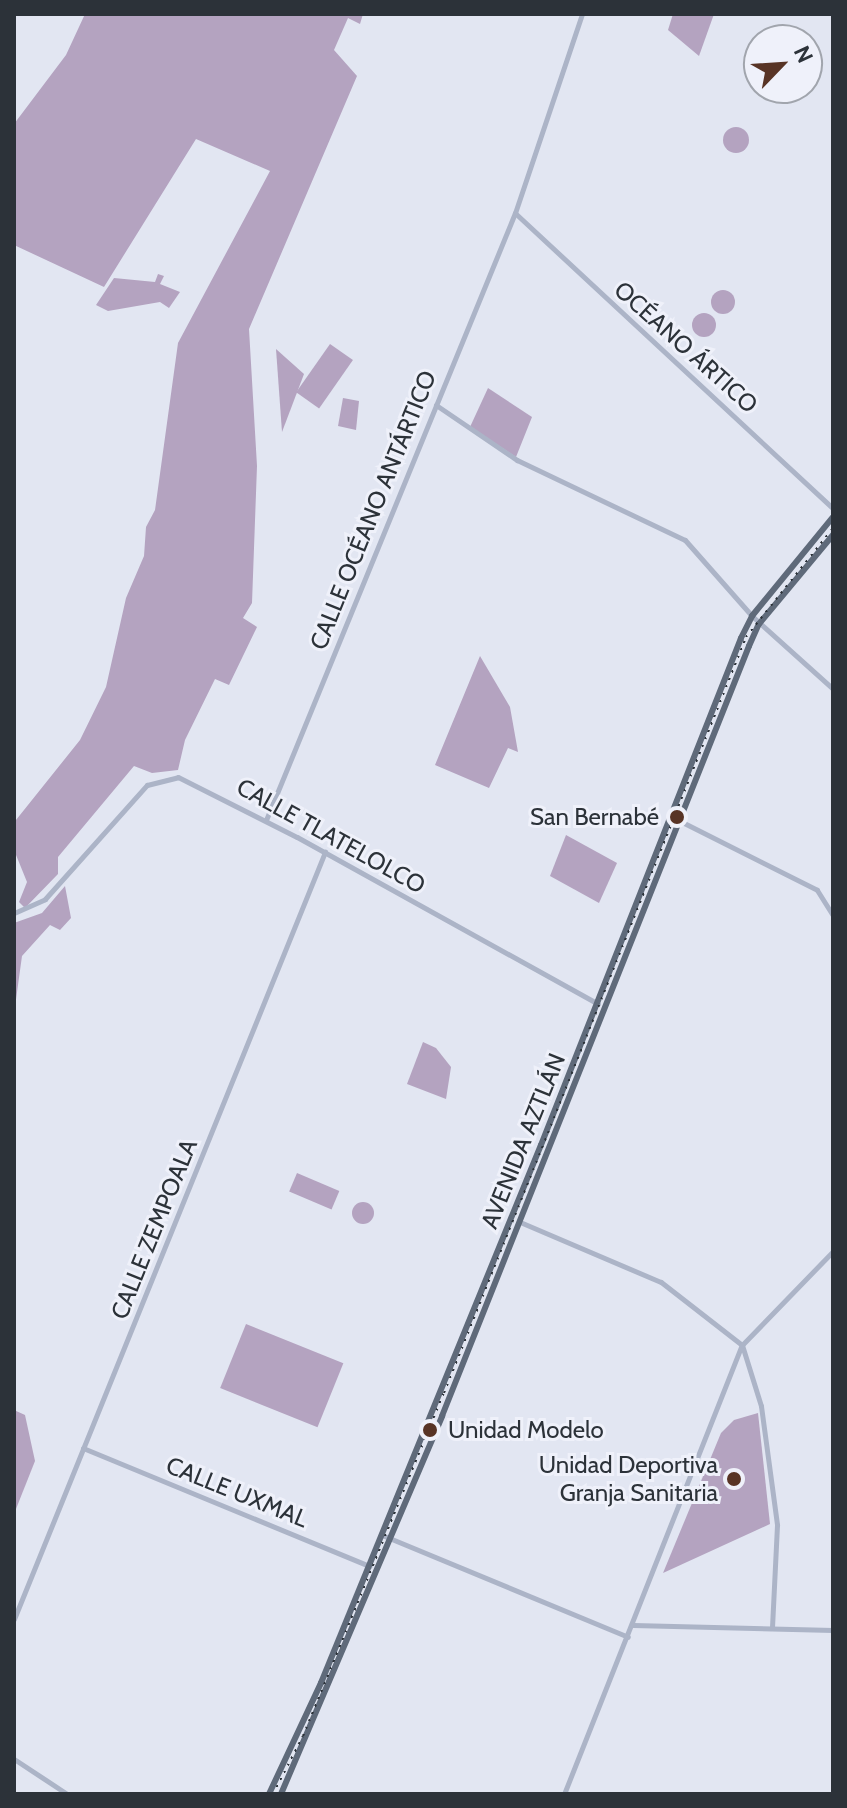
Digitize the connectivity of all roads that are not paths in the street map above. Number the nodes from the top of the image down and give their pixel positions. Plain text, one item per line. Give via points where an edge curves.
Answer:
1 (582, 14) edge
2 (515, 213) junction
3 (436, 405) junction
4 (833, 508) edge
5 (833, 517) edge
6 (833, 535) edge
7 (752, 616) junction
8 (759, 624) junction
9 (833, 689) edge
10 (266, 820) junction
11 (682, 822) junction
12 (325, 852) junction
13 (14, 913) edge
14 (833, 916) edge
15 (598, 1005) junction
16 (607, 1008) junction
17 (520, 1222) junction
18 (833, 1251) edge
19 (742, 1345) junction
20 (83, 1448) junction
21 (382, 1535) junction
22 (390, 1539) junction
23 (369, 1565) junction
24 (378, 1569) junction
25 (14, 1619) edge
26 (633, 1625) junction
27 (772, 1628) junction
28 (833, 1630) edge
29 (628, 1637) junction
30 (14, 1759) edge
31 (67, 1794) edge
32 (269, 1794) edge
33 (281, 1794) edge
34 (564, 1794) edge

1 - 2 street, CALLE OCÉANO ANTÁRTICO
2 - 3 street, CALLE OCÉANO ANTÁRTICO
2 - 4 street, OCÉANO ÁRTICO
3 - 7 street via 517,460 685,540
3 - 10 street, CALLE OCÉANO ANTÁRTICO
5 - 7 main road, AVENIDA AZTLÁN
6 - 8 main road, AVENIDA AZTLÁN
7 - 8 street
7 - 15 main road, AVENIDA AZTLÁN
8 - 9 street
8 - 11 main road, AVENIDA AZTLÁN
10 - 12 street, CALLE TLATELOLCO
10 - 13 street, CALLE TLATELOLCO via 194,782 162,777 147,785 39,903
11 - 14 street via 817,890
11 - 16 main road, AVENIDA AZTLÁN
12 - 15 street, CALLE TLATELOLCO
12 - 20 street, CALLE ZEMPOALA
15 - 16 street, CALLE TLATELOLCO
15 - 21 main road, AVENIDA AZTLÁN
16 - 17 main road, AVENIDA AZTLÁN
17 - 19 street via 661,1282
17 - 22 main road, AVENIDA AZTLÁN
18 - 19 street
19 - 26 street
19 - 27 street via 761,1406 777,1525
20 - 23 street, CALLE UXMAL
20 - 25 street, CALLE ZEMPOALA
21 - 22 street
21 - 23 main road, AVENIDA AZTLÁN
22 - 24 main road, AVENIDA AZTLÁN
22 - 29 street
23 - 24 street, CALLE UXMAL
23 - 32 main road, AVENIDA AZTLÁN
24 - 33 main road, AVENIDA AZTLÁN
26 - 27 street
26 - 29 street
27 - 28 street
29 - 34 street
30 - 31 street

